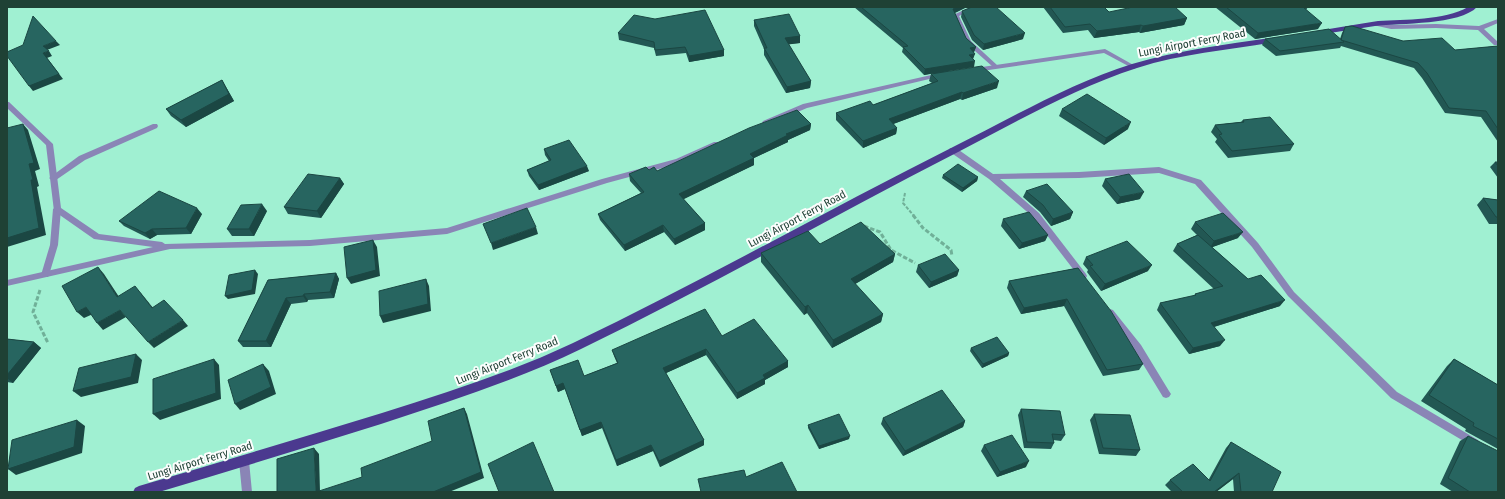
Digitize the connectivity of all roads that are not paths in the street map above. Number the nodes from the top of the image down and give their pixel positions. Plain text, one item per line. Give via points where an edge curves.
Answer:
1 (976, 7) edge
2 (1473, 7) edge
3 (1498, 21) edge
4 (1375, 24) junction
5 (1480, 28) junction
6 (1308, 34) edge
7 (1285, 38) edge
8 (1496, 44) dead end
9 (995, 66) junction
10 (1134, 67) junction
11 (965, 71) edge
12 (950, 74) edge
13 (7, 104) edge
14 (155, 126) dead end
15 (755, 127) edge
16 (727, 139) edge
17 (953, 150) junction
18 (992, 177) junction
19 (53, 178) junction
20 (57, 210) junction
21 (169, 246) junction
22 (45, 275) junction
23 (1087, 282) edge
24 (7, 283) edge
25 (1106, 306) edge
26 (1166, 394) dead end
27 (1485, 448) edge
28 (244, 460) junction
29 (139, 492) edge
30 (247, 492) edge

1 - 9 street via 956,15 968,42
2 - 4 main road via 1469,11 1442,18
3 - 5 street
4 - 5 street via 1391,27
4 - 6 main road
5 - 8 street
7 - 10 main road, Lungi Airport Ferry Road via 1181,55
9 - 10 street via 1106,51
9 - 11 street
10 - 17 main road, Lungi Airport Ferry Road via 1069,92
12 - 15 street via 805,106
13 - 19 street via 49,144
14 - 19 street via 82,158
16 - 21 street via 678,161 605,181 447,231 310,243
17 - 18 street
17 - 28 main road, Lungi Airport Ferry Road via 584,342 515,374 444,399
18 - 23 street via 1036,214
18 - 27 street via 1159,170 1198,182 1255,246 1291,294 1394,395
19 - 20 street
20 - 21 street via 97,236
20 - 22 street via 54,245
21 - 22 street
22 - 24 street
25 - 26 street via 1138,348
28 - 29 main road, Lungi Airport Ferry Road
28 - 30 street

